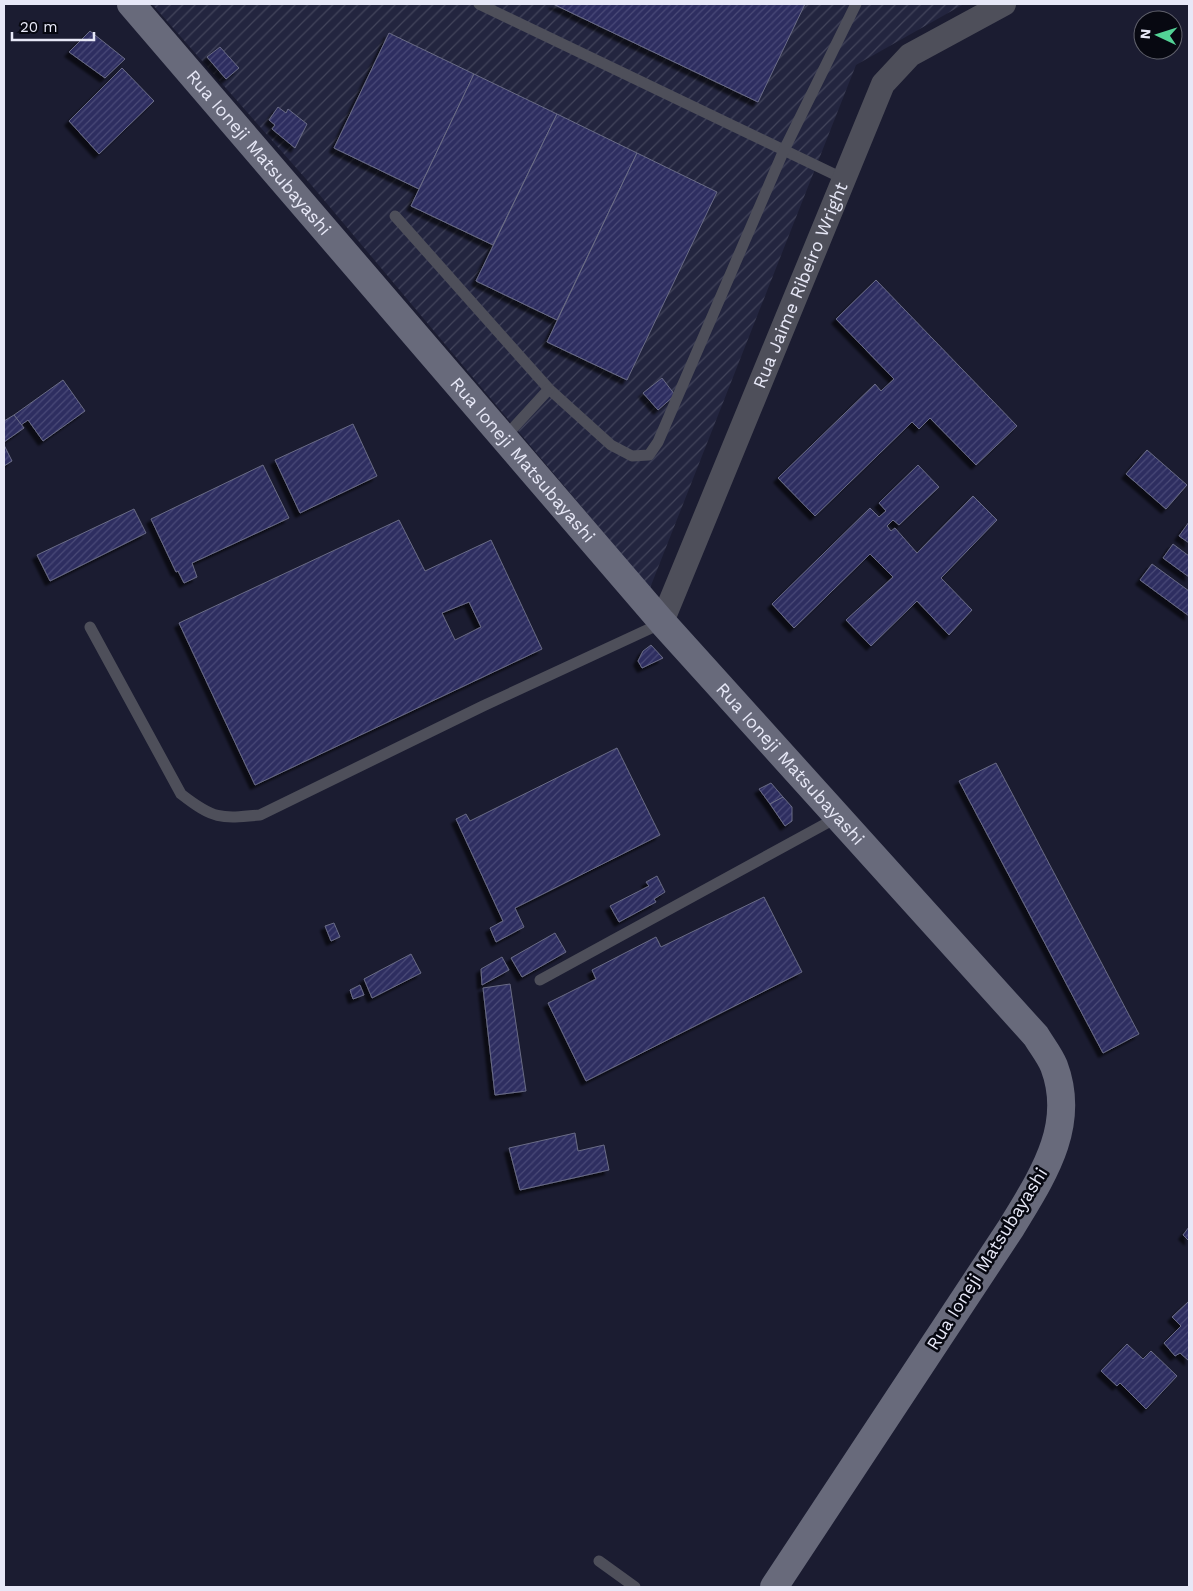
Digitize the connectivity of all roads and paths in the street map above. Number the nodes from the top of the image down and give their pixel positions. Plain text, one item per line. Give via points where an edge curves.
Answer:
1 (131, 4) edge
2 (479, 4) edge
3 (856, 4) edge
4 (1004, 4) edge
5 (784, 150) junction
6 (842, 178) junction
7 (395, 216) dead end
8 (549, 389) junction
9 (504, 438) junction
10 (662, 622) junction
11 (90, 627) dead end
12 (838, 817) junction
13 (540, 980) dead end
14 (600, 1561) dead end
15 (635, 1587) edge
16 (774, 1587) edge

1 - 9 main road, Rua Ioneji Matsubayashi
2 - 5 lane
3 - 5 lane
4 - 6 street, Rua Jaime Ribeiro Wright via 927,44 894,70 876,97
5 - 6 lane
5 - 8 lane via 658,442 649,455 632,456 611,445
6 - 10 street, Rua Jaime Ribeiro Wright
7 - 8 lane
8 - 9 lane
9 - 10 main road, Rua Ioneji Matsubayashi
10 - 11 lane via 260,814 229,818 204,812 181,794
10 - 12 main road, Rua Ioneji Matsubayashi
12 - 13 lane
12 - 16 main road, Rua Ioneji Matsubayashi via 1036,1036 1054,1065 1062,1108 1056,1146 1042,1176
14 - 15 lane

